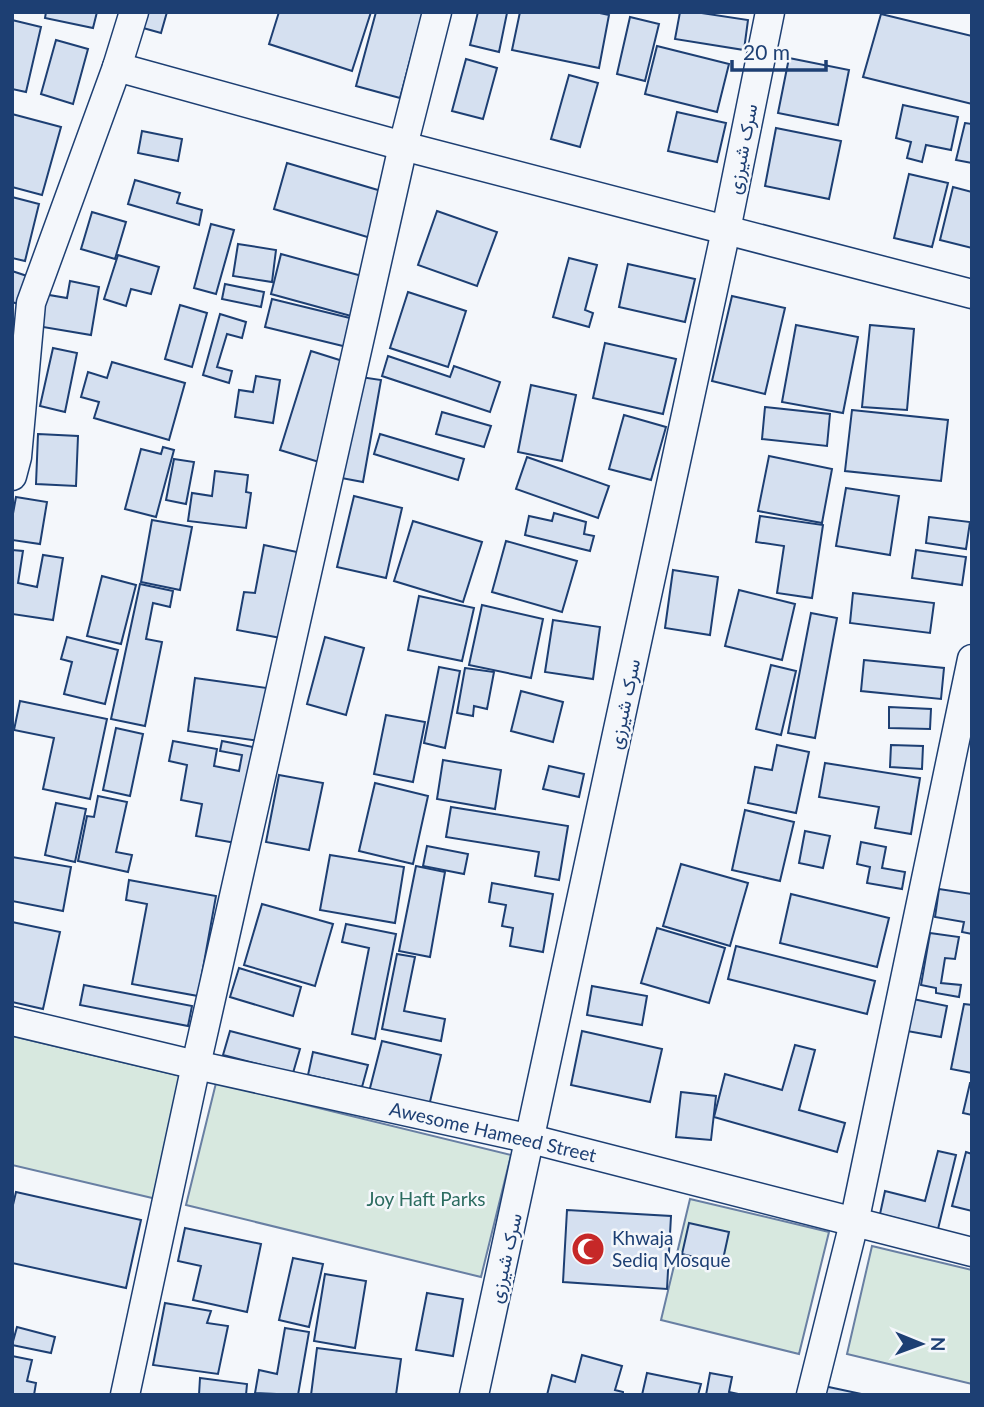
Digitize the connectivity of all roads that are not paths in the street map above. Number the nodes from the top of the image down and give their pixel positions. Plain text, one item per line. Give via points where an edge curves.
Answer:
1 (134, 12) edge
2 (436, 12) edge
3 (770, 12) edge
4 (117, 68) junction
5 (403, 146) junction
6 (726, 230) junction
7 (972, 294) edge
8 (12, 476) edge
9 (972, 659) edge
10 (12, 1021) edge
11 (197, 1065) junction
12 (531, 1139) junction
13 (854, 1223) junction
14 (972, 1252) edge
15 (125, 1395) edge
16 (474, 1395) edge
17 (811, 1395) edge

1 - 4 street
2 - 5 street
3 - 6 street, سرک شیرزی
4 - 5 street
4 - 8 street via 31,303
5 - 6 street
5 - 11 street
6 - 7 street
6 - 12 street, سرک شیرزی
9 - 13 street
10 - 11 street, Awesome Hameed Street
11 - 12 street, Awesome Hameed Street
11 - 15 street
12 - 13 street, Awesome Hameed Street
12 - 16 street, سرک شیرزی
13 - 14 street, Awesome Hameed Street
13 - 17 street

